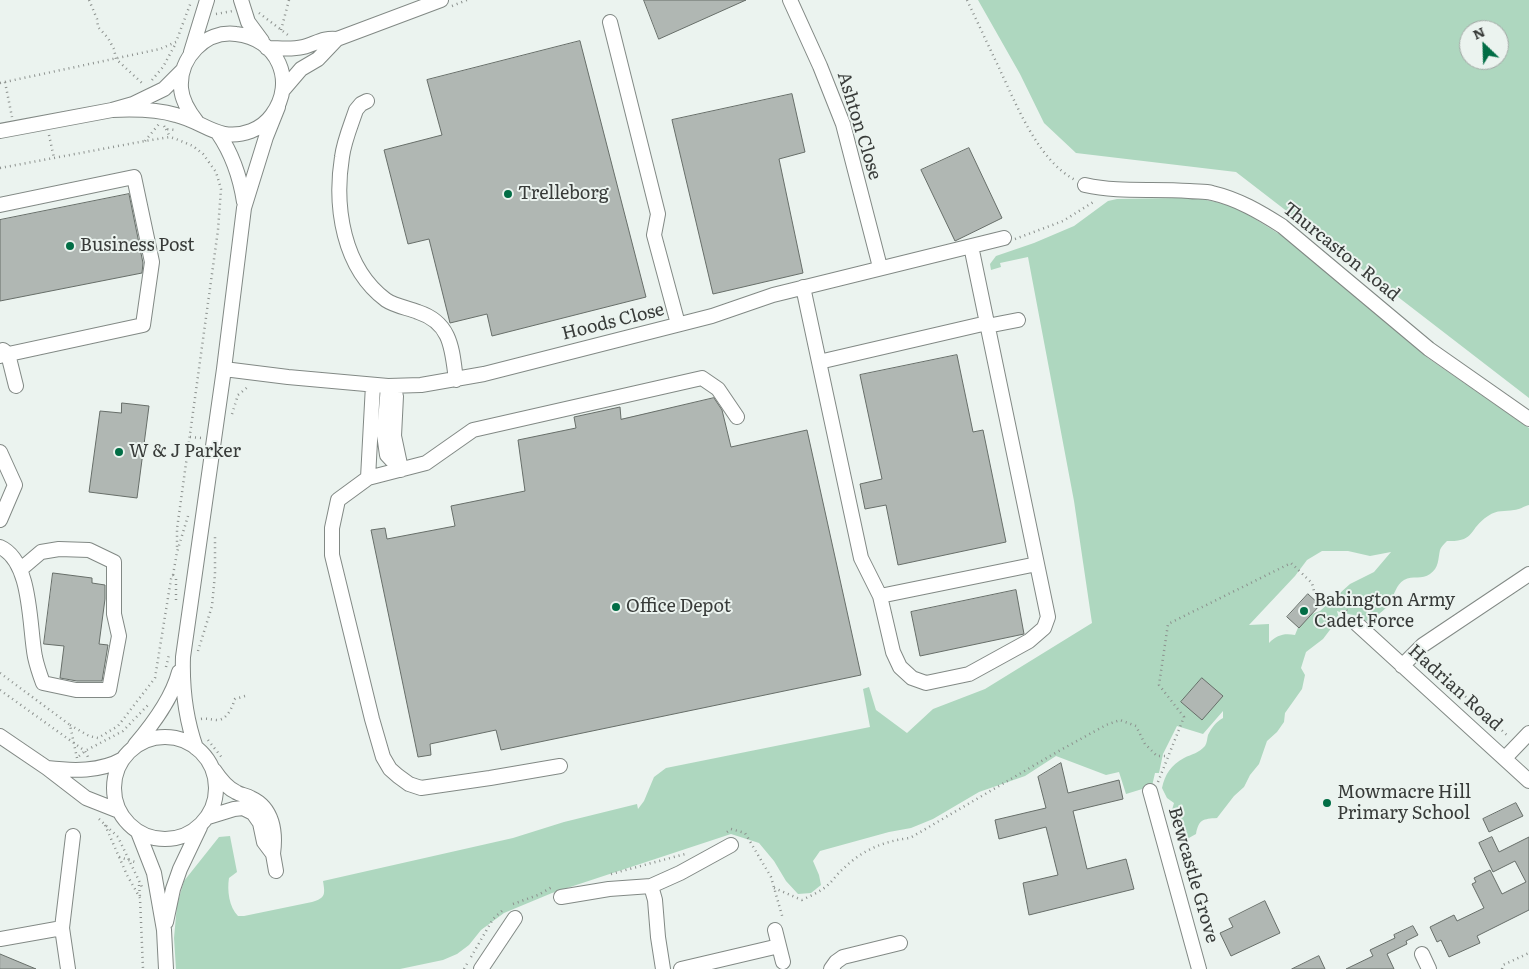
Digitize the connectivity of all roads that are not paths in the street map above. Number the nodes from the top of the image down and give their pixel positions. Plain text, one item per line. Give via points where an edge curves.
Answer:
1 (207, 0) edge
2 (241, 0) edge
3 (441, 0) edge
4 (790, 0) edge
5 (610, 22) dead end
6 (337, 39) junction
7 (266, 46) junction
8 (190, 55) junction
9 (182, 71) junction
10 (283, 90) junction
11 (367, 101) dead end
12 (278, 107) junction
13 (112, 110) junction
14 (197, 122) junction
15 (7, 129) edge
16 (218, 133) junction
17 (1085, 185) road end
18 (0, 205) edge
19 (244, 208) junction
20 (1004, 238) road end
21 (971, 246) junction
22 (880, 268) junction
23 (804, 287) junction
24 (1018, 320) dead end
25 (678, 324) junction
26 (987, 324) junction
27 (3, 353) edge
28 (819, 362) junction
29 (224, 369) junction
30 (456, 380) junction
31 (373, 385) junction
32 (16, 386) dead end
33 (392, 386) junction
34 (737, 417) dead end
35 (1529, 418) edge
36 (0, 452) edge
37 (401, 470) junction
38 (368, 478) junction
39 (0, 520) edge
40 (0, 547) edge
41 (1037, 564) junction
42 (21, 569) junction
43 (1529, 574) edge
44 (880, 596) junction
45 (1358, 624) road end
46 (190, 657) junction
47 (1402, 666) junction
48 (1529, 733) edge
49 (0, 736) edge
50 (196, 748) junction
51 (126, 755) junction
52 (1505, 758) junction
53 (208, 762) junction
54 (560, 766) dead end
55 (47, 768) junction
56 (1529, 781) edge
57 (1150, 791) road end
58 (119, 811) junction
59 (205, 820) junction
60 (138, 832) junction
61 (73, 836) dead end
62 (731, 845) dead end
63 (273, 854) junction
64 (276, 871) dead end
65 (651, 886) junction
66 (561, 897) dead end
67 (515, 918) dead end
68 (62, 928) junction
69 (164, 930) junction
70 (775, 930) dead end
71 (0, 939) edge
72 (900, 943) dead end
73 (779, 946) junction
74 (1422, 954) dead end
75 (783, 962) dead end
76 (68, 969) edge
77 (166, 969) edge
78 (481, 969) edge
79 (663, 969) edge
80 (682, 969) edge
81 (831, 969) edge
82 (1200, 969) edge
83 (1429, 969) edge

1 - 8 street
2 - 7 street via 248,22
3 - 6 street
4 - 22 street, Ashton Close via 843,124
5 - 25 street via 658,214 654,235
6 - 7 street via 329,38 292,49
6 - 10 street
7 - 8 street via 247,35 230,33 210,38
7 - 10 street via 277,59 283,75
8 - 9 street
9 - 13 street via 164,89
9 - 14 street via 181,89 186,107
10 - 12 street
11 - 30 street via 356,110 342,155 340,205 346,241 361,274 372,288 388,301 435,320 444,330 452,349
12 - 16 street via 268,121 253,131 236,135
12 - 19 street
13 - 14 street via 149,110 176,114
13 - 15 street
14 - 16 street
16 - 19 street via 235,162
17 - 35 street, Thurcaston Road via 1104,190 1211,193 1262,213 1282,226 1429,349
18 - 27 street via 134,177 152,262 143,325
19 - 29 street
20 - 21 street, Hoods Close
21 - 22 street, Hoods Close
21 - 26 street
22 - 23 street, Hoods Close
23 - 25 street, Hoods Close
23 - 28 street
24 - 26 street
25 - 30 street, Hoods Close
26 - 28 street
26 - 41 street
27 - 32 street
28 - 44 street via 860,558
29 - 31 street, Hoods Close
29 - 46 street
30 - 33 street, Hoods Close
31 - 33 street, Hoods Close
31 - 38 street
33 - 37 street via 394,436
34 - 37 street via 718,389 702,378 473,430 426,463
36 - 39 street via 15,485
37 - 38 street
38 - 54 street via 338,500 332,528 332,556 372,718 383,757 390,769 409,784 421,788
40 - 42 street via 9,551
41 - 44 street
41 - 44 street via 1048,617 1044,628 1029,641 969,674 934,682 912,678 900,667 893,652
42 - 42 street via 41,552 59,549 89,550 114,562 114,614 119,636 109,690 76,690 43,683 35,658
43 - 47 street via 1423,645
45 - 47 street, Hadrian Road
46 - 50 street via 182,682
46 - 51 street via 150,728
47 - 52 street, Hadrian Road
48 - 52 street, Hadrian Road
49 - 55 street
50 - 51 street via 184,741 155,738 141,743
50 - 53 street
51 - 55 street via 98,768
51 - 58 street via 114,784 114,798
52 - 56 street, Hadrian Road
53 - 59 street via 216,789 214,804
53 - 63 street via 235,792 264,807 275,839
55 - 58 street via 86,798
57 - 82 street, Bewcastle Grove
58 - 60 street
59 - 60 street via 189,834 172,839 154,838
59 - 63 street via 234,809 243,808 253,813 260,823 264,842
59 - 69 street via 173,889
60 - 69 street via 154,874
61 - 68 street
62 - 65 street
63 - 64 street
65 - 66 street
65 - 79 street via 656,900
67 - 78 street
68 - 71 street
68 - 76 street
69 - 77 street
70 - 73 street
72 - 81 street via 843,957
73 - 75 street
73 - 80 street
74 - 83 street

